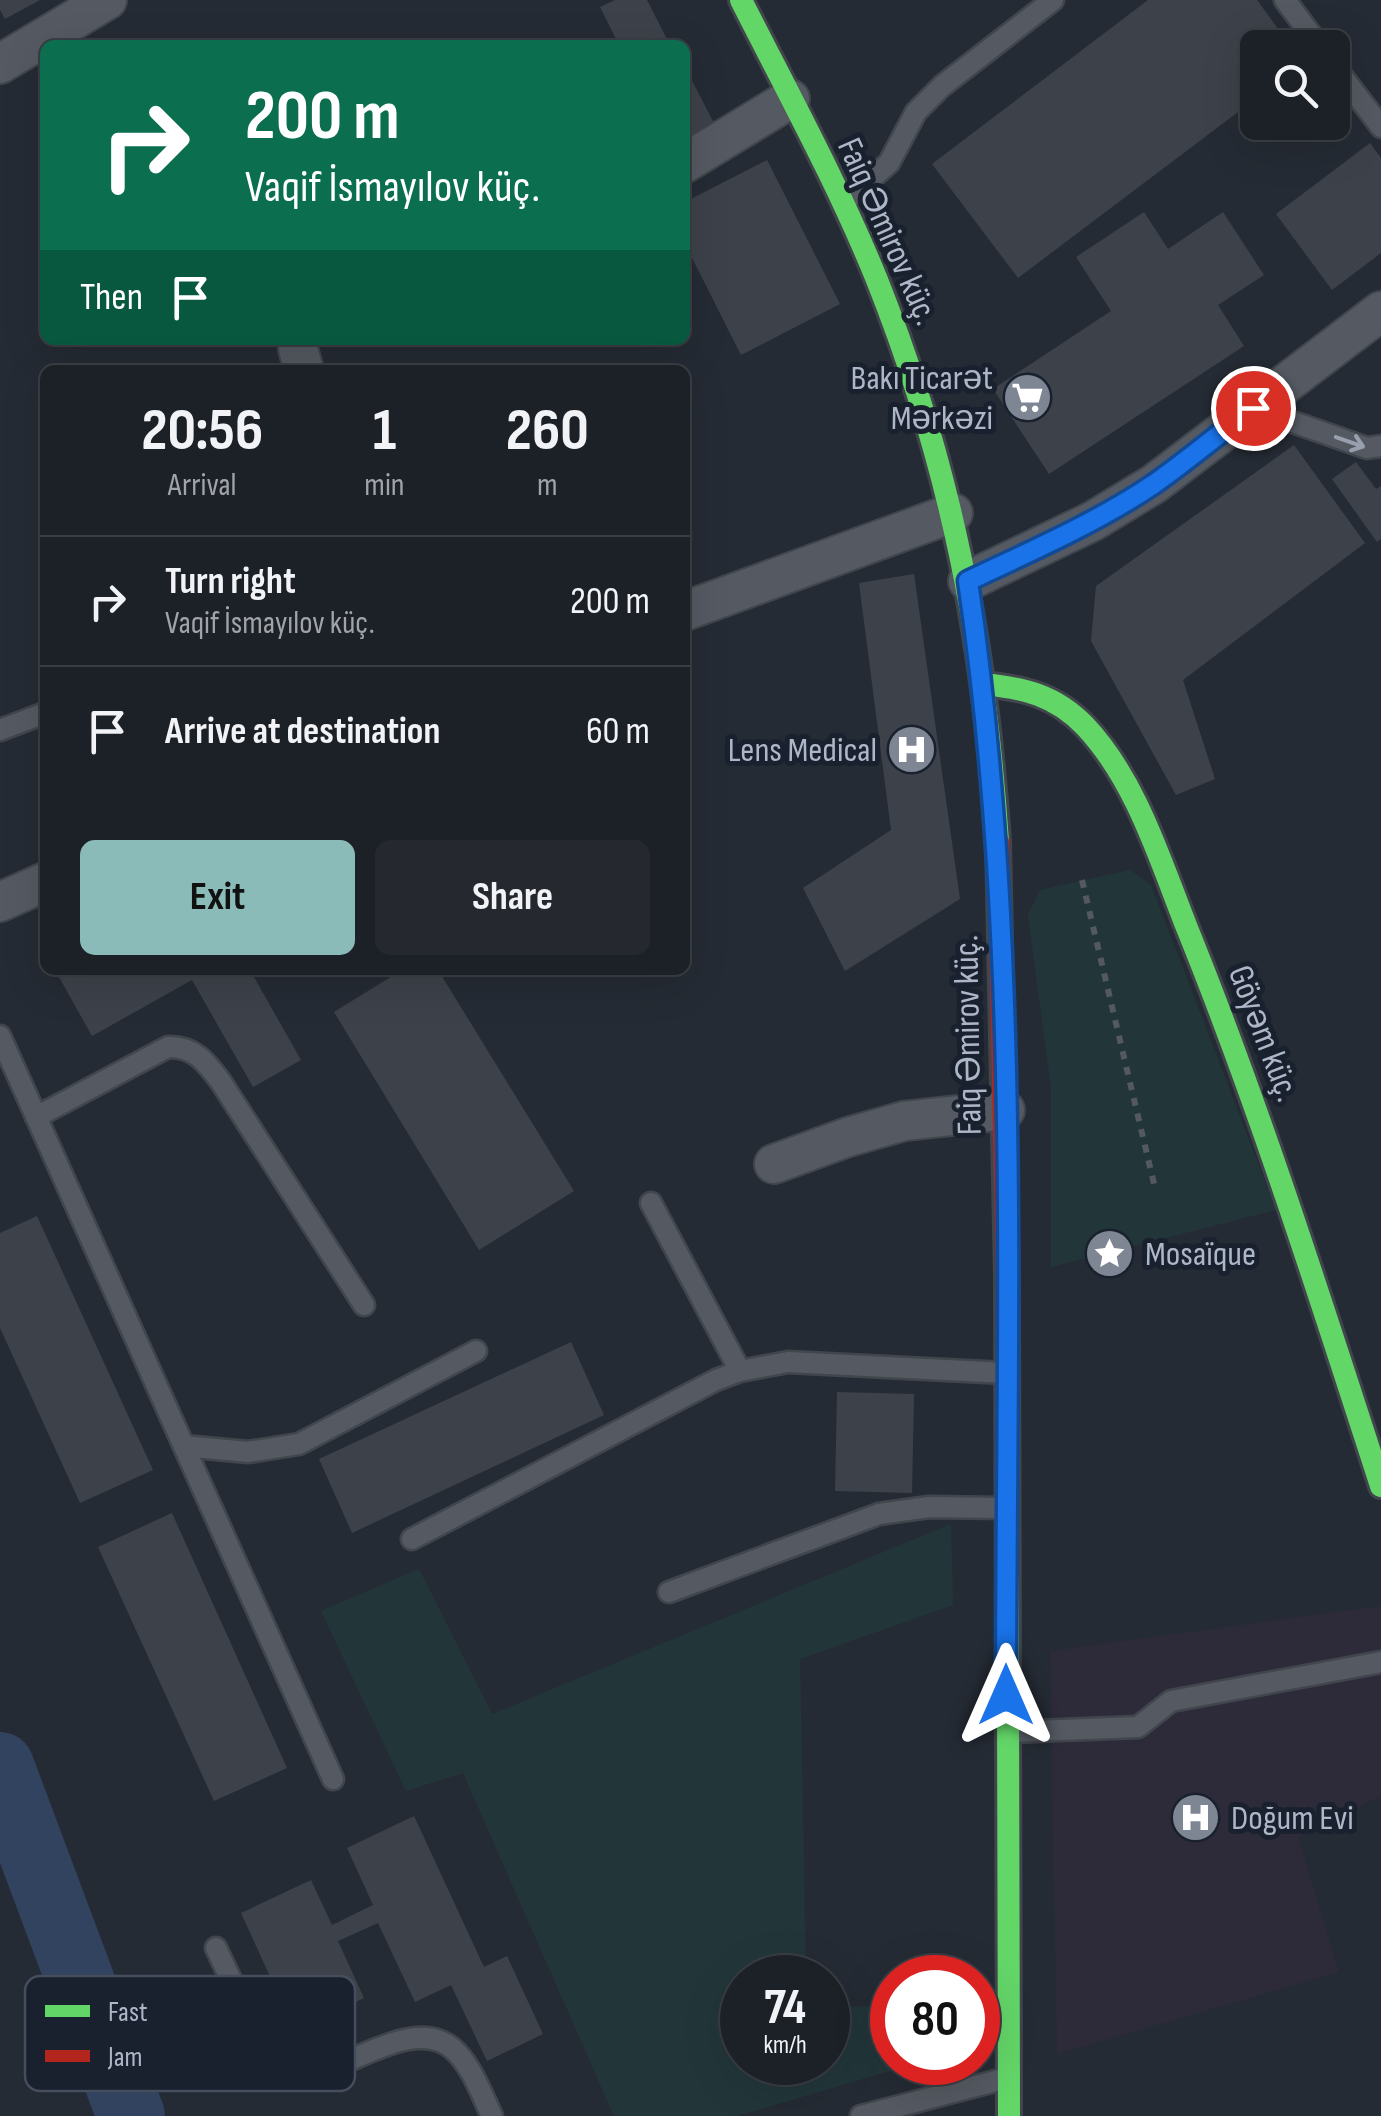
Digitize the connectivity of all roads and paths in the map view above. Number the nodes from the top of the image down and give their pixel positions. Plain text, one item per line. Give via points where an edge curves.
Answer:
1 (107, 0) edge
2 (741, 0) edge
3 (1053, 0) edge
4 (1285, 0) edge
5 (1308, 30) edge
6 (40, 40) edge
7 (40, 40) edge
8 (0, 64) edge
9 (1350, 87) edge
10 (790, 99) junction
11 (1381, 127) edge
12 (690, 160) edge
13 (843, 203) junction
14 (1381, 311) edge
15 (1253, 408) junction
16 (1381, 446) edge
17 (953, 513) junction
18 (968, 581) junction
19 (690, 610) edge
20 (984, 684) junction
21 (40, 715) edge
22 (0, 730) edge
23 (1082, 880) dead end
24 (40, 884) edge
25 (0, 902) edge
26 (0, 1036) edge
27 (1005, 1110) junction
28 (36, 1117) junction
29 (774, 1164) dead end
30 (1155, 1188) dead end
31 (651, 1203) dead end
32 (364, 1305) dead end
33 (476, 1352) dead end
34 (740, 1371) junction
35 (1007, 1373) junction
36 (184, 1446) junction
37 (1381, 1486) edge
38 (1006, 1508) junction
39 (412, 1540) dead end
40 (669, 1592) dead end
41 (1381, 1662) edge
42 (1007, 1732) junction
43 (333, 1778) dead end
44 (216, 1948) dead end
45 (229, 1976) edge
46 (355, 2058) edge
47 (1009, 2078) junction
48 (492, 2116) edge
49 (861, 2116) edge
50 (1010, 2116) edge

1 - 7 street
2 - 10 main road, Faiq Əmirov küç.
3 - 13 lane via 942,86 916,112 889,163
4 - 5 lane
6 - 8 street
9 - 11 lane
10 - 12 street
10 - 13 main road, Faiq Əmirov küç.
13 - 17 main road, Faiq Əmirov küç. via 928,421
14 - 15 street
15 -> 16 lane via 1367,448
15 - 18 street via 1154,484
17 - 18 main road, Faiq Əmirov küç.
17 - 19 street
18 - 20 main road, Faiq Əmirov küç.
20 - 27 main road, Faiq Əmirov küç.
20 - 37 main road, Göyəm küç. via 1036,692 1071,714 1096,738 1123,784 1175,898 1270,1145
21 - 22 lane
23 - 30 path
24 - 25 street
26 - 28 lane
27 - 29 street via 904,1121
27 - 35 main road, Faiq Əmirov küç.
28 - 32 lane via 168,1047 184,1046 221,1082
28 - 36 lane
31 - 34 lane
33 - 36 lane via 300,1444 248,1452
34 - 35 lane via 788,1362
34 - 39 lane
35 - 38 main road, Faiq Əmirov küç.
36 - 43 lane
38 - 40 lane via 928,1506 880,1514
38 - 42 main road, Faiq Əmirov küç.
41 - 42 lane via 1172,1702 1138,1728
42 - 47 main road, Faiq Əmirov küç.
44 - 45 lane
46 - 48 lane via 423,2038 452,2047
47 - 49 lane
47 - 50 main road, Faiq Əmirov küç.

